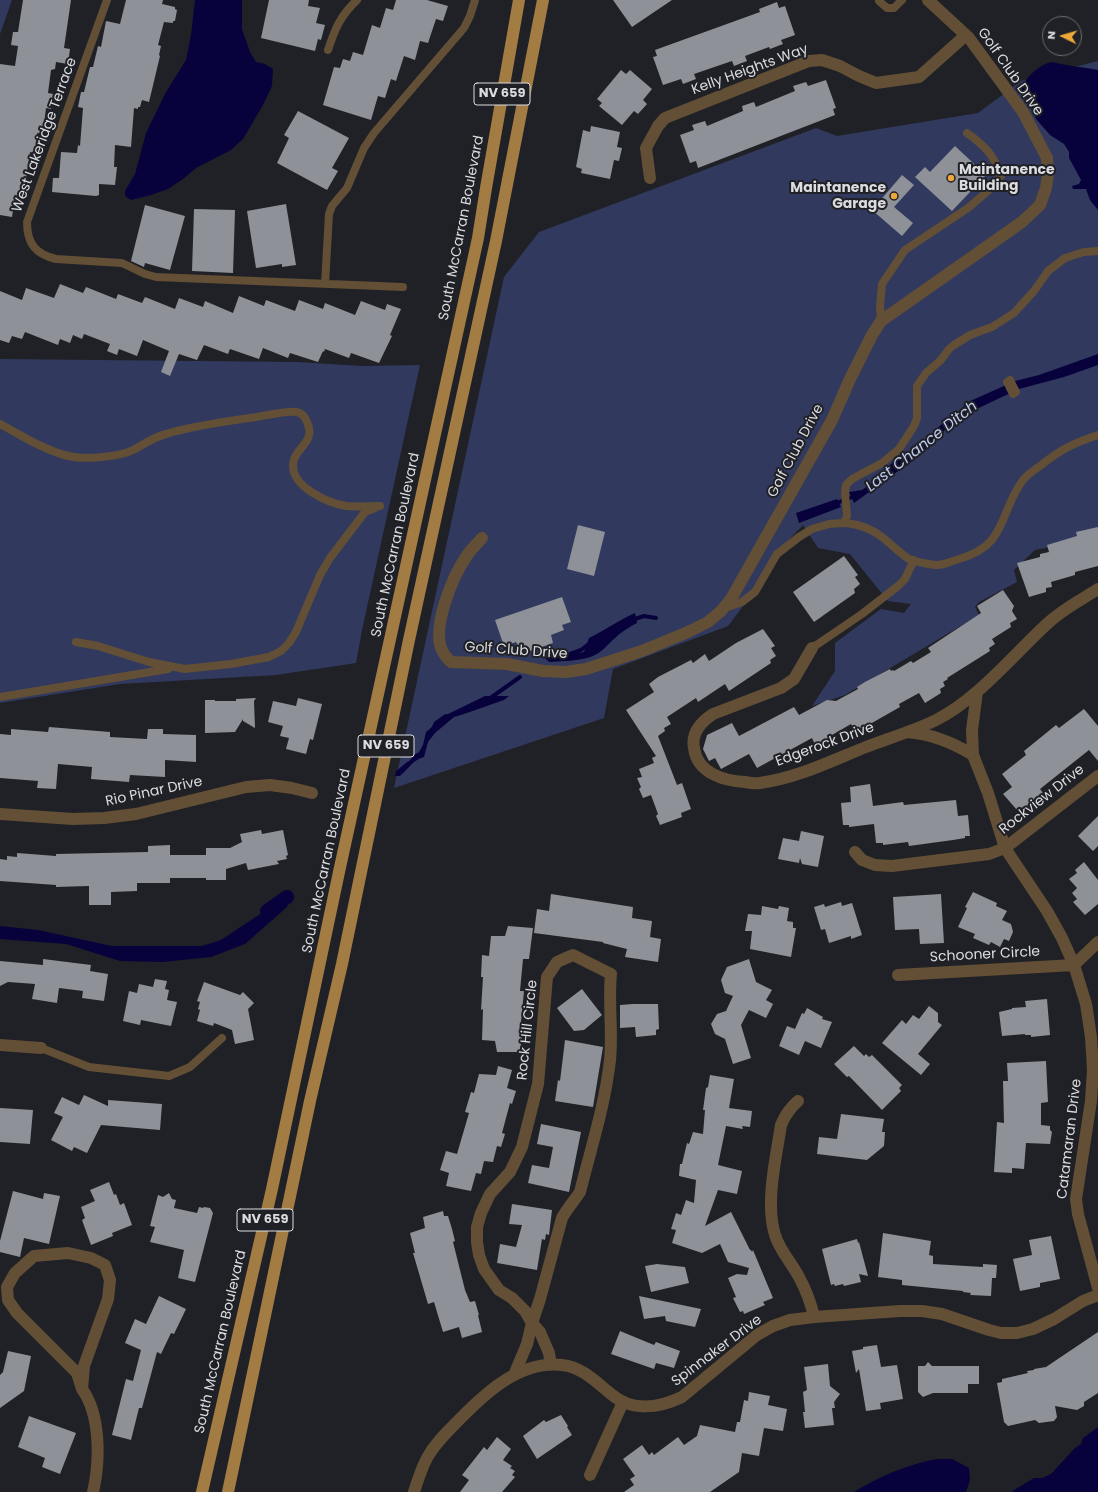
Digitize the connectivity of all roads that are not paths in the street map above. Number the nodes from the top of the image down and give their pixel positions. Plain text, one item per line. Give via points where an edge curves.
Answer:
1 (107, 0) edge
2 (357, 0) edge
3 (475, 0) edge
4 (519, 0) edge
5 (543, 0) edge
6 (880, 0) edge
7 (902, 0) edge
8 (928, 0) edge
9 (966, 35) junction
10 (328, 50) dead end
11 (967, 133) dead end
12 (650, 178) dead end
13 (1098, 251) edge
14 (325, 284) junction
15 (402, 287) dead end
16 (881, 322) junction
17 (0, 424) edge
18 (1098, 435) edge
19 (844, 523) junction
20 (482, 538) dead end
21 (914, 560) junction
22 (1098, 589) edge
23 (723, 608) junction
24 (76, 642) dead end
25 (812, 648) joint
26 (185, 669) junction
27 (977, 692) junction
28 (0, 697) edge
29 (905, 732) junction
30 (973, 755) junction
31 (1098, 776) edge
32 (312, 793) dead end
33 (0, 814) edge
34 (1005, 848) junction
35 (855, 852) dead end
36 (1098, 942) edge
37 (1074, 965) junction
38 (898, 975) dead end
39 (222, 1038) dead end
40 (0, 1045) edge
41 (41, 1048) joint
42 (798, 1101) dead end
43 (1098, 1288) edge
44 (1098, 1295) edge
45 (814, 1317) junction
46 (532, 1323) junction
47 (551, 1366) junction
48 (514, 1375) junction
49 (82, 1389) junction
50 (623, 1402) junction
51 (590, 1475) dead end
52 (93, 1492) edge
53 (202, 1492) edge
54 (228, 1492) edge
55 (414, 1492) edge

1 - 14 lane, West Lakeridge Terrace via 27,222 30,242 37,251 56,259 122,263 156,277
2 - 10 lane via 339,20
3 - 14 lane via 464,28 374,133 364,148 347,188 332,206 329,214
4 - 53 main road, South McCarran Boulevard / NV 659 via 478,238 272,1189
5 - 54 main road, NV 659 via 496,242 407,647 342,964 310,1100
6 - 7 lane via 887,8 894,8
8 - 9 street, Golf Club Drive
9 - 12 street, Kelly Heights Way via 919,77 876,83 822,60 809,61 665,118 646,148
9 - 16 street, Golf Club Drive via 1023,112 1047,158 1046,188 1040,205 1022,222
11 - 16 lane via 984,145 996,162 1001,176 968,208 905,250 882,284
13 - 19 lane via 1065,258 1048,271 1014,313 992,327 970,335 949,349 926,373 917,386 917,418 899,449 882,464 846,485 847,516
14 - 15 lane, West Lakeridge Terrace
16 - 23 street, Golf Club Drive via 850,378 821,440 731,599
17 - 26 lane via 70,457 104,456 132,450 164,434 296,412 305,418 308,425 307,442 296,455 293,464 297,479 305,488 346,506 380,506 365,512 330,558 296,632 281,651 256,660
18 - 21 lane via 1071,444 1024,479 996,536 988,546 938,565
19 - 21 lane via 853,523 879,534 898,551
19 - 23 lane via 812,529 799,537 777,554 755,592 742,602
20 - 23 street, Golf Club Drive via 466,556 452,582 439,626 443,652 451,662 507,664 543,671 566,672 586,669 642,651 688,632 708,622
21 - 25 lane via 905,579 898,586
22 - 27 street, Edgerock Drive via 1049,622
24 - 26 lane
25 - 29 street, Edgerock Drive via 794,679 781,688 703,720 697,729 694,749 697,759 704,767 716,777 759,784 797,774
26 - 28 lane via 160,670
27 - 29 street, Edgerock Drive via 936,719
27 - 30 street, Catamaran Drive via 972,730
29 - 30 street via 946,740
30 - 34 street, Catamaran Drive
31 - 34 street, Rockview Drive
32 - 33 street, Rio Pinar Drive via 270,785 246,787 136,814 104,818 73,819
34 - 35 street, Rockview Drive via 989,854 892,866 875,865 862,860
34 - 37 street, Catamaran Drive via 1047,911
36 - 37 street
37 - 38 street, Schooner Circle
37 - 43 street, Catamaran Drive via 1086,1004 1093,1070 1091,1101 1076,1199
39 - 41 lane via 190,1067 169,1076 89,1067
40 - 41 street
42 - 45 street via 791,1106 781,1125 771,1217 775,1235 809,1297
44 - 45 street, Spinnaker Drive via 1034,1329 1017,1333 1001,1333 942,1314 922,1311
45 - 50 street, Spinnaker Drive via 790,1320 757,1335 682,1397 668,1404 653,1407
46 - 46 street, Rock Hill Circle via 525,1311 499,1290 484,1268 479,1255 477,1227 490,1194 510,1172 522,1147 538,1084 547,977 557,962 573,955 611,974 609,1061 602,1105 580,1192 562,1218
46 - 47 street, Rock Hill Circle via 545,1342
46 - 48 street, Rock Hill Circle via 527,1344
47 - 48 street, Spinnaker Drive via 534,1367
47 - 50 street, Spinnaker Drive via 562,1365 578,1370
48 - 55 street, Spinnaker Drive via 494,1387 438,1441 419,1474
49 - 49 street via 77,1373 17,1313 8,1300 7,1287 15,1273 34,1256 68,1253 91,1258 105,1266 110,1280 108,1300 84,1366
49 - 52 street via 87,1396 97,1434 98,1466
50 - 51 street

